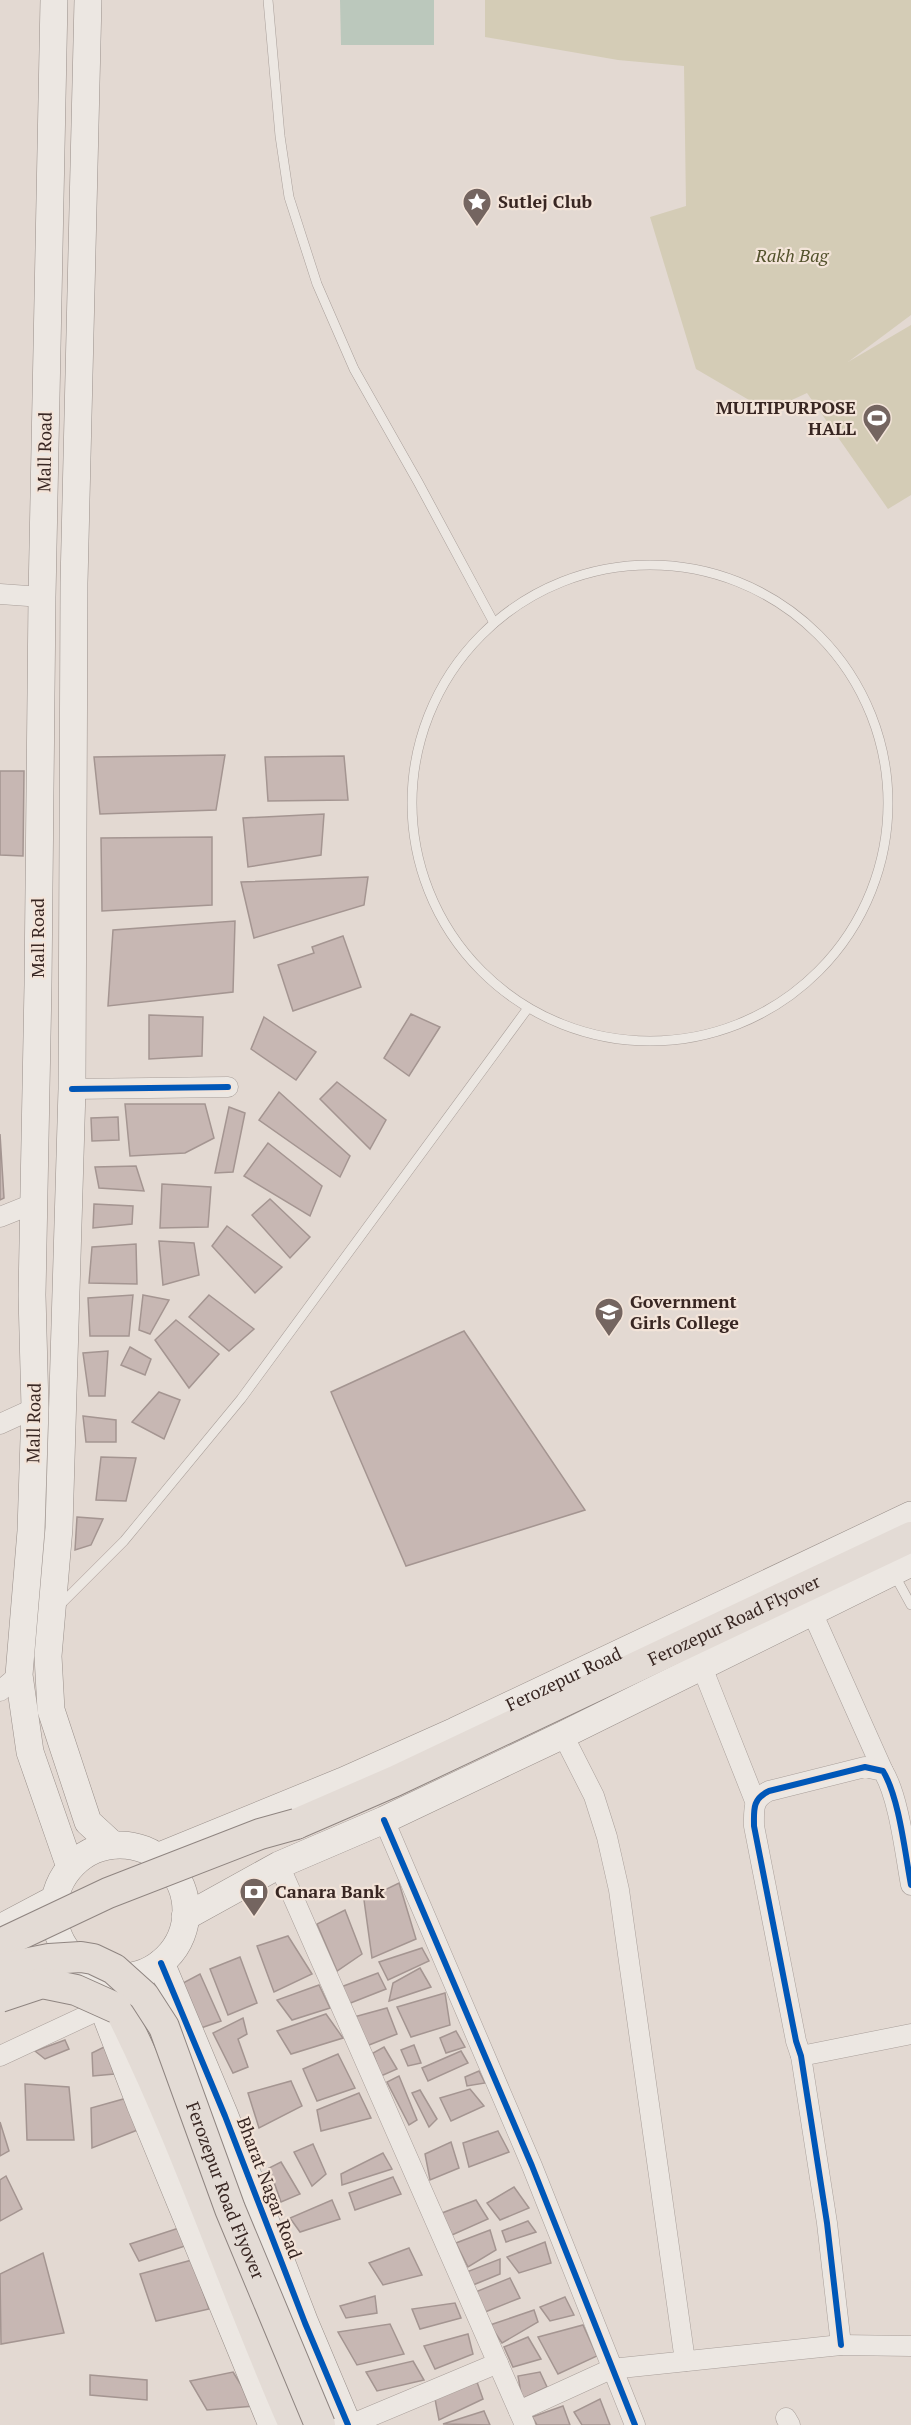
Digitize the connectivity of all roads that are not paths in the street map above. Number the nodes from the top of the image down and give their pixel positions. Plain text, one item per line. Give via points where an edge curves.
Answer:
1 (54, 0) edge
2 (88, 0) edge
3 (268, 0) edge
4 (0, 594) edge
5 (42, 597) junction
6 (494, 622) junction
7 (528, 1008) junction
8 (228, 1087) dead end
9 (72, 1089) junction
10 (35, 1203) junction
11 (0, 1216) edge
12 (35, 1408) junction
13 (0, 1424) edge
14 (911, 1515) edge
15 (911, 1537) edge
16 (902, 1568) edge
17 (911, 1605) edge
18 (812, 1612) junction
19 (51, 1614) junction
20 (702, 1667) junction
21 (9, 1683) edge
22 (563, 1735) junction
23 (883, 1771) junction
24 (755, 1801) junction
25 (285, 1816) junction
26 (384, 1820) junction
27 (113, 1845) junction
28 (157, 1857) junction
29 (286, 1862) junction
30 (70, 1867) junction
31 (911, 1885) edge
32 (54, 1899) junction
33 (185, 1917) junction
34 (0, 1928) edge
35 (0, 1944) edge
36 (161, 1963) junction
37 (99, 1970) junction
38 (0, 1971) edge
39 (0, 1997) edge
40 (0, 2008) edge
41 (109, 2008) junction
42 (911, 2034) edge
43 (0, 2056) edge
44 (801, 2056) junction
45 (842, 2345) junction
46 (911, 2346) edge
47 (686, 2361) junction
48 (498, 2363) junction
49 (611, 2369) junction
50 (522, 2418) edge
51 (272, 2425) edge
52 (294, 2425) edge
53 (320, 2425) edge
54 (349, 2425) edge
55 (635, 2425) edge

1 - 5 main road, Mall Road
2 - 9 main road, Mall Road via 74,583
3 - 6 lane via 289,197 314,275 354,369
4 - 5 street
5 - 10 main road, Mall Road
6 - 7 lane via 463,655 438,693 421,735 414,768 412,824 420,868 436,910 461,948 492,982
6 - 7 lane via 536,594 583,575 632,565 682,567 732,579 777,601 823,639 849,670 873,715 887,763 890,813 882,863 865,910 837,952 802,988 751,1019 715,1033 667,1041 619,1039 581,1031
7 - 19 lane via 241,1399 124,1541
8 - 9 street
9 - 19 main road, Mall Road via 59,1528
10 - 11 street
10 - 12 main road, Mall Road
12 - 13 street
12 - 21 main road, Mall Road via 31,1531
14 - 25 main road, Ferozepur Road via 342,1781
15 - 25 main road, Ferozepur Road Flyover via 395,1781
16 - 17 lane
16 - 18 main road
18 - 20 main road
18 - 23 street
19 - 27 main road, Mall Road via 51,1710 88,1822
20 - 22 main road
20 - 24 street
21 - 30 main road, Mall Road
22 - 26 main road
22 - 47 street via 594,1796 619,1890
23 - 24 street via 865,1767 769,1791
23 - 31 street via 893,1795
24 - 44 street via 754,1826
25 - 28 main road, Ferozepur Road via 212,1834
25 - 29 main road
25 - 35 main road, Ferozepur Road, bridge via 260,1834 108,1893
26 - 29 main road
26 - 49 street via 532,2166
27 - 28 main road via 131,1846
27 - 30 main road via 92,1851
28 - 33 main road via 180,1882
29 - 33 main road
29 - 48 street
30 - 32 main road
32 - 34 main road
32 - 37 main road via 54,1925 63,1946 77,1963
33 - 36 main road via 176,1947
36 - 37 main road via 141,1974 119,1978
36 - 54 main road, Bharat Nagar Road
37 - 38 main road, Ferozepur Road Flyover, bridge via 93,1959 81,1957 49,1959
37 - 40 main road
37 - 41 main road
37 - 53 main road, Ferozepur Road Flyover, bridge via 144,1996 164,2027 230,2209
39 - 41 main road, bridge via 42,1983 76,1990
41 - 43 street
41 - 51 main road via 176,2196
41 - 52 main road, Ferozepur Road Flyover via 127,2024 161,2098
42 - 44 street
44 - 45 street
45 - 46 street
45 - 47 street
47 - 49 street
48 - 50 street
48 - 54 street
49 - 50 street
49 - 55 street

